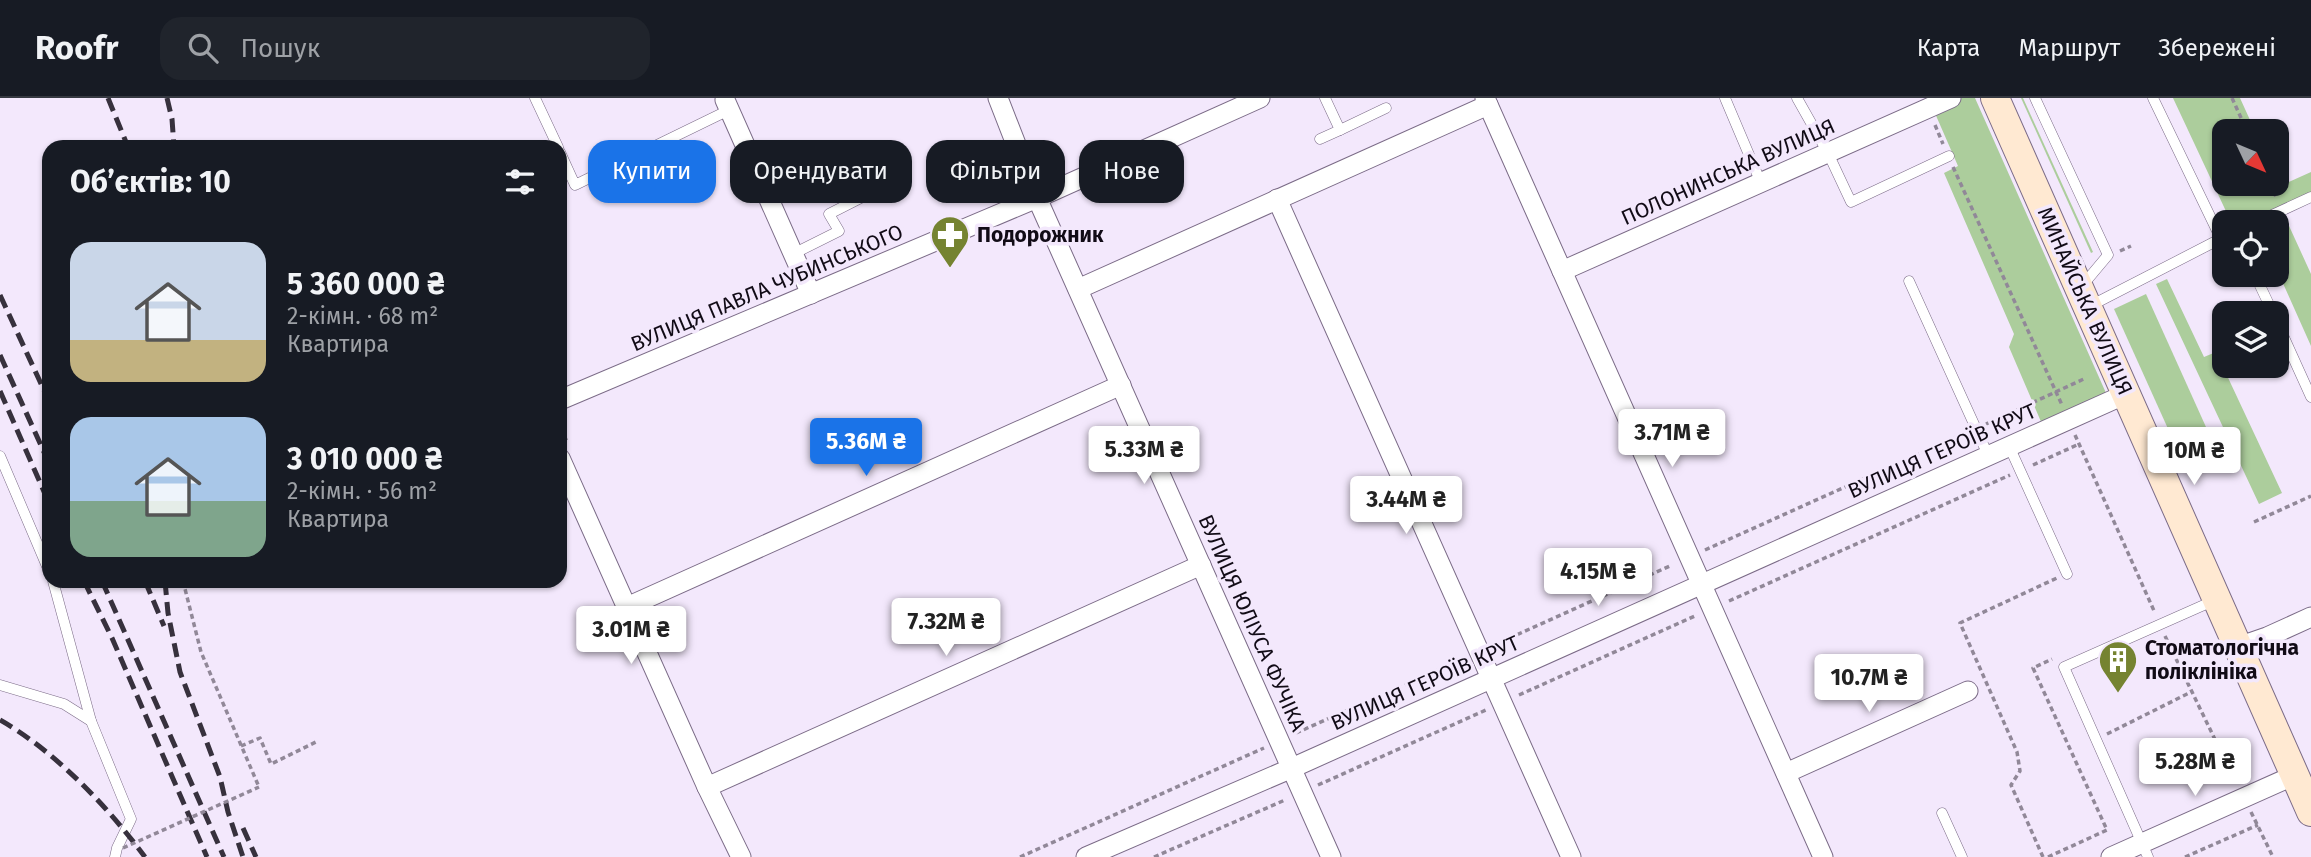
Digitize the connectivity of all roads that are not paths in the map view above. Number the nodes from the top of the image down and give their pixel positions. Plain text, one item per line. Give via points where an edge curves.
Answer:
1 (535, 98) edge
2 (998, 98) edge
3 (1260, 98) edge
4 (1325, 98) edge
5 (1724, 98) edge
6 (1797, 98) edge
7 (1951, 98) edge
8 (1995, 98) edge
9 (2035, 98) edge
10 (2153, 98) edge
11 (1486, 102) edge
12 (727, 103) edge
13 (1232, 104) edge
14 (1387, 108) dead end
15 (1340, 130) junction
16 (1320, 139) dead end
17 (555, 140) edge
18 (1014, 140) edge
19 (1828, 153) junction
20 (1949, 156) road end
21 (567, 167) edge
22 (1761, 183) junction
23 (1065, 185) edge
24 (2311, 197) edge
25 (1277, 200) junction
26 (851, 203) edge
27 (1025, 203) edge
28 (1039, 203) edge
29 (2283, 210) edge
30 (2212, 218) edge
31 (2212, 242) edge
32 (793, 254) junction
33 (1562, 271) junction
34 (1909, 281) dead end
35 (1078, 289) junction
36 (811, 294) junction
37 (2084, 298) junction
38 (2289, 348) edge
39 (1121, 385) junction
40 (2126, 394) junction
41 (567, 397) edge
42 (2311, 397) edge
43 (2009, 446) junction
44 (1988, 455) junction
45 (0, 456) edge
46 (567, 474) edge
47 (42, 555) edge
48 (1201, 565) junction
49 (2067, 574) road end
50 (1702, 584) junction
51 (55, 588) edge
52 (2217, 599) junction
53 (627, 607) junction
54 (2311, 617) edge
55 (2238, 647) junction
56 (1491, 678) junction
57 (0, 685) edge
58 (1968, 691) dead end
59 (91, 721) junction
60 (1292, 768) junction
61 (1786, 773) junction
62 (2295, 775) junction
63 (707, 787) junction
64 (2311, 812) edge
65 (1942, 813) dead end
66 (2145, 850) edge
67 (115, 857) edge
68 (741, 857) edge
69 (1086, 857) edge
70 (1331, 857) edge
71 (1571, 857) edge
72 (1823, 857) edge
73 (1962, 857) edge
74 (2111, 857) edge

1 - 17 lane
2 - 18 street, ВУЛИЦЯ ЮЛІУСА ФУЧІКА
3 - 13 street, ВУЛИЦЯ ПАВЛА ЧУБИНСЬКОГО
4 - 15 lane
5 - 22 lane
6 - 19 lane
7 - 19 street, ПОЛОНИНСЬКА ВУЛИЦЯ
8 - 37 main road, МИНАЙСЬКА ВУЛИЦЯ
9 - 37 lane via 2108,255
10 - 30 lane
11 - 25 street
11 - 33 street
12 - 21 lane via 575,185
12 - 32 street
13 - 23 street, ВУЛИЦЯ ПАВЛА ЧУБИНСЬКОГО
14 - 15 lane
15 - 16 lane
19 - 20 lane via 1851,202
19 - 22 street, ПОЛОНИНСЬКА ВУЛИЦЯ
22 - 33 street, ПОЛОНИНСЬКА ВУЛИЦЯ
24 - 29 lane
25 - 35 street
25 - 56 street
26 - 32 lane via 829,214 839,231
27 - 36 street, ВУЛИЦЯ ПАВЛА ЧУБИНСЬКОГО
28 - 35 street, ВУЛИЦЯ ЮЛІУСА ФУЧІКА
31 - 37 lane
32 - 36 street
33 - 50 street
34 - 44 lane
35 - 39 street, ВУЛИЦЯ ЮЛІУСА ФУЧІКА
36 - 41 street, ВУЛИЦЯ ПАВЛА ЧУБИНСЬКОГО
37 - 40 main road, МИНАЙСЬКА ВУЛИЦЯ
38 - 42 lane
39 - 48 street, ВУЛИЦЯ ЮЛІУСА ФУЧІКА
39 - 53 street
40 - 43 street, ВУЛИЦЯ ГЕРОЇВ КРУТ
40 - 52 main road, МИНАЙСЬКА ВУЛИЦЯ
43 - 44 street, ВУЛИЦЯ ГЕРОЇВ КРУТ
43 - 49 lane
44 - 50 street, ВУЛИЦЯ ГЕРОЇВ КРУТ
45 - 47 lane
46 - 53 street
48 - 60 street, ВУЛИЦЯ ЮЛІУСА ФУЧІКА
48 - 63 street
50 - 56 street, ВУЛИЦЯ ГЕРОЇВ КРУТ
50 - 61 street
51 - 59 lane
52 - 55 main road, МИНАЙСЬКА ВУЛИЦЯ
52 - 66 lane via 2064,667
53 - 63 street
54 - 55 street
55 - 62 main road, МИНАЙСЬКА ВУЛИЦЯ
56 - 60 street, ВУЛИЦЯ ГЕРОЇВ КРУТ
56 - 71 street
57 - 59 lane via 64,704
58 - 61 street
59 - 67 lane via 131,819
60 - 69 street, ВУЛИЦЯ ГЕРОЇВ КРУТ
60 - 70 street, ВУЛИЦЯ ЮЛІУСА ФУЧІКА
61 - 72 street
62 - 64 main road, МИНАЙСЬКА ВУЛИЦЯ
62 - 66 street
63 - 68 street
65 - 73 lane
66 - 74 street

